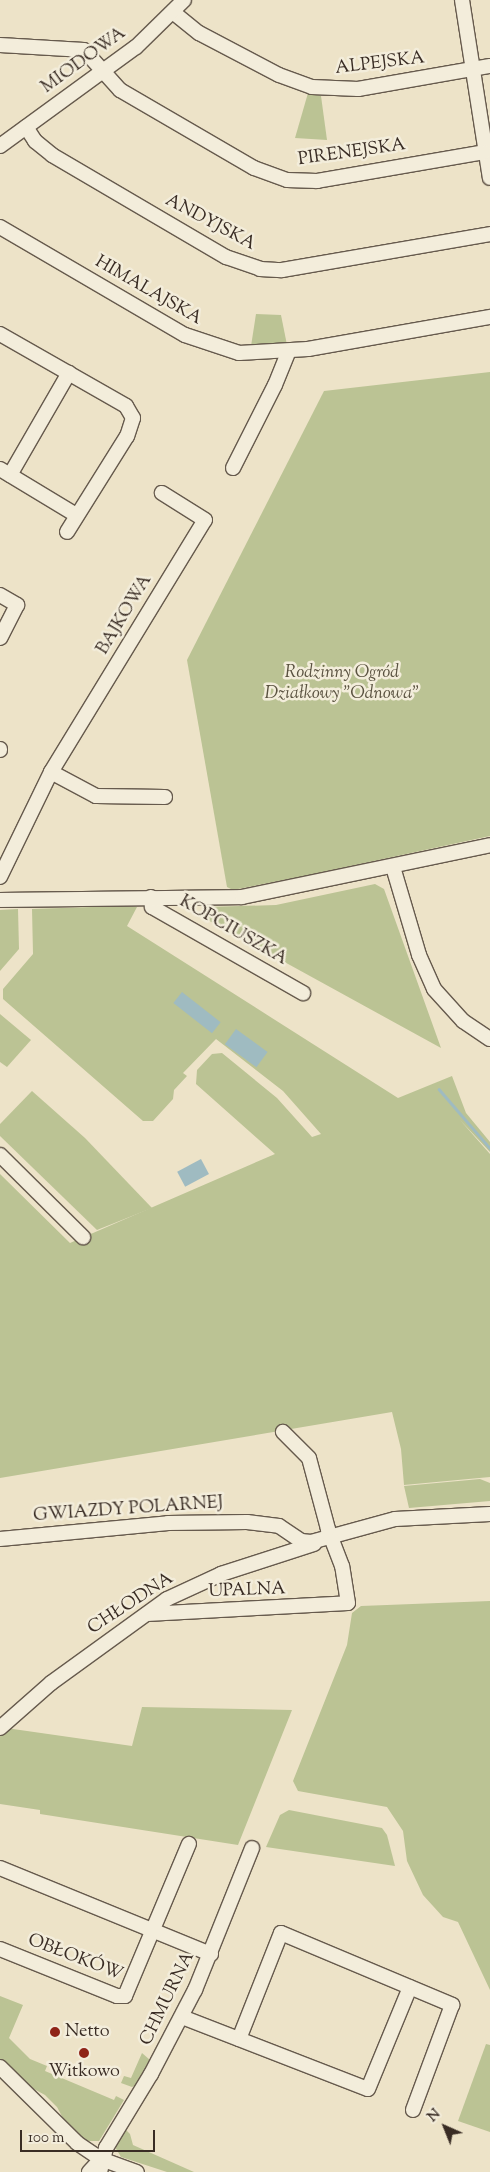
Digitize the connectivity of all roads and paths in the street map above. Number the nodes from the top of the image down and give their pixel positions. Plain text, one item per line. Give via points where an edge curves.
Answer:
1 (184, 0) edge
2 (462, 0) edge
3 (174, 13) junction
4 (0, 45) edge
5 (490, 66) edge
6 (473, 69) junction
7 (103, 72) junction
8 (26, 127) junction
9 (0, 146) edge
10 (486, 152) junction
11 (490, 178) edge
12 (0, 227) edge
13 (490, 234) edge
14 (490, 317) edge
15 (1, 336) edge
16 (288, 352) junction
17 (69, 373) junction
18 (233, 468) dead end
19 (5, 472) edge
20 (162, 493) dead end
21 (76, 515) junction
22 (67, 532) dead end
23 (0, 595) edge
24 (0, 638) edge
25 (51, 772) junction
26 (165, 796) dead end
27 (490, 844) edge
28 (393, 867) junction
29 (0, 876) edge
30 (151, 897) junction
31 (0, 900) edge
32 (303, 993) dead end
33 (490, 1039) edge
34 (0, 1155) edge
35 (83, 1237) dead end
36 (283, 1432) dead end
37 (490, 1514) edge
38 (332, 1538) junction
39 (0, 1540) edge
40 (147, 1614) junction
41 (0, 1728) edge
42 (189, 1844) dead end
43 (252, 1848) dead end
44 (0, 1868) edge
45 (154, 1930) junction
46 (0, 1950) edge
47 (211, 1954) junction
48 (410, 1987) junction
49 (182, 2017) junction
50 (238, 2039) junction
51 (0, 2067) edge
52 (413, 2110) dead end
53 (101, 2166) edge
54 (89, 2172) edge
55 (137, 2172) edge

1 - 3 street, MIODOWA
2 - 6 street
3 - 6 street, ALPEJSKA via 192,28 239,54 279,75 312,87 358,89
3 - 7 street, MIODOWA
4 - 7 street, PIRENEJSKA via 78,48 87,52
5 - 6 street, ALPEJSKA
6 - 10 street
7 - 8 street, MIODOWA
7 - 10 street, PIRENEJSKA via 120,90 188,131 254,168 287,180 317,181
8 - 9 street, MIODOWA
8 - 13 street, ANDYJSKA via 35,141 52,154 226,257 260,269 282,270
10 - 11 street
12 - 16 street, HIMALAJSKA via 202,342 239,353
14 - 16 street, HIMALAJSKA
15 - 17 street
16 - 18 street
17 - 19 street
17 - 21 street via 126,406 134,418 127,436
19 - 21 street
20 - 25 street, BAJKOWA via 205,520
21 - 22 street
23 - 24 street via 17,604
25 - 26 street via 96,796
25 - 29 street, BAJKOWA
27 - 28 street
28 - 30 street via 242,896
28 - 33 street via 419,955 434,989 463,1021
30 - 31 street
30 - 32 street, KOPCIUSZKA via 152,907
34 - 35 street
36 - 38 street via 310,1458
37 - 38 street, GWIAZDY POLARNEJ via 394,1519
38 - 39 street, GWIAZDY POLARNEJ via 301,1541 279,1526 247,1522 168,1523
38 - 40 street, CHŁODNA via 221,1574 167,1599
38 - 40 street, UPALNA via 342,1566 348,1603
40 - 41 street, CHŁODNA via 51,1683
42 - 45 street, OBŁOKÓW
43 - 47 street, CHMURNA
44 - 45 street
45 - 46 street, OBŁOKÓW via 130,1989 121,1997
45 - 47 street
47 - 49 street, CHMURNA
48 - 50 street via 368,2090
48 - 50 street via 281,1933
48 - 52 street via 452,2005
49 - 50 street
49 - 53 street, CHMURNA
51 - 53 street
53 - 54 street, CHMURNA
53 - 55 street

